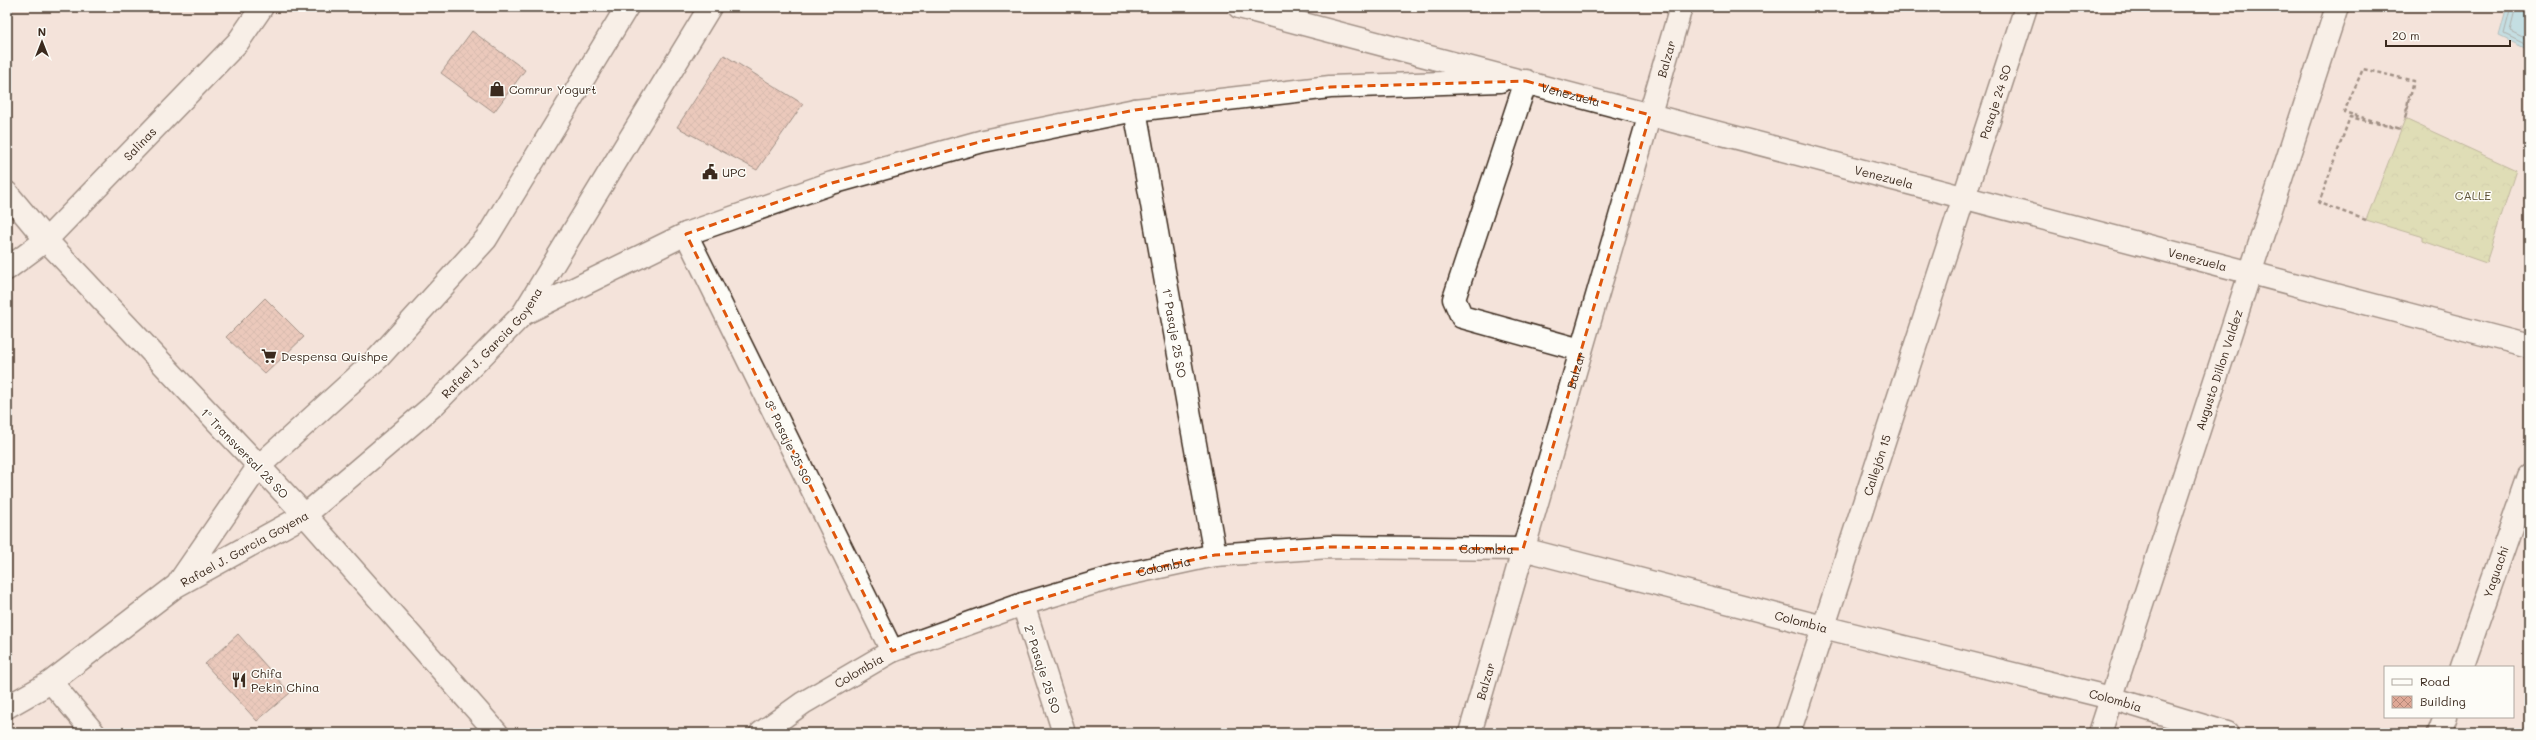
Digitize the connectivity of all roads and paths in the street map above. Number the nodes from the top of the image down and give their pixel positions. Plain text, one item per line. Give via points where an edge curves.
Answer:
1 (262, 7) edge
2 (627, 7) edge
3 (710, 7) edge
4 (1239, 7) edge
5 (1681, 7) edge
6 (2026, 7) edge
7 (2338, 7) edge
8 (1526, 81) junction
9 (2410, 96) dead end
10 (1136, 110) junction
11 (1650, 115) junction
12 (7, 193) edge
13 (1963, 197) junction
14 (2366, 220) dead end
15 (686, 234) junction
16 (46, 240) junction
17 (7, 269) edge
18 (2251, 273) junction
19 (523, 314) junction
20 (2529, 346) edge
21 (1581, 350) junction
22 (258, 468) junction
23 (2529, 476) edge
24 (305, 515) junction
25 (1523, 549) junction
26 (1215, 555) junction
27 (176, 586) junction
28 (1023, 604) junction
29 (1823, 627) junction
30 (892, 651) junction
31 (2462, 666) edge
32 (51, 682) junction
33 (2111, 698) junction
34 (7, 707) edge
35 (2445, 718) edge
36 (94, 733) edge
37 (497, 733) edge
38 (761, 733) edge
39 (1064, 733) edge
40 (1470, 733) edge
41 (1789, 733) edge
42 (2100, 733) edge
43 (2226, 733) edge
44 (2439, 733) edge

1 - 16 street, Salinas via 238,42
2 - 22 street, Rafael J. Garcia Goyena via 486,239 379,357
3 - 19 street, Rafael J. Garcia Goyena
4 - 8 street, Venezuela
5 - 11 street, Balzar
6 - 13 street, Pasaje 24 SO
7 - 18 street, Augusto Dillon Valdez
8 - 10 street via 1330,87
8 - 11 street, Venezuela
8 - 21 street via 1454,299 1462,317
9 - 14 path via 2405,119 2414,81 2363,69 2344,112 2400,129 2350,117 2319,202
10 - 15 street via 983,141 832,183
10 - 26 street, 1º Pasaje 25 SO
11 - 13 street, Venezuela
11 - 21 street, Balzar
12 - 16 street, 1º Transversal 28 SO
13 - 18 street, Venezuela
13 - 29 street, Callejón 15
15 - 19 street
15 - 30 street, 3º Pasaje 25 SO
16 - 17 street, Salinas
16 - 22 street, 1º Transversal 28 SO
18 - 20 street, Venezuela
18 - 33 street, Augusto Dillon Valdez
19 - 24 street, Rafael J. Garcia Goyena via 434,405
21 - 25 street, Balzar
22 - 24 street, 1º Transversal 28 SO
22 - 27 street, Rafael J. Garcia Goyena
23 - 31 street, Yaguachi
24 - 27 street, Rafael J. Garcia Goyena
24 - 37 street, 1º Transversal 28 SO
25 - 26 street, Colombia via 1329,547
25 - 29 street, Colombia
25 - 40 street, Balzar
26 - 28 street, Colombia via 1118,576
27 - 32 street, Rafael J. Garcia Goyena
28 - 30 street, Colombia
28 - 39 street, 2º Pasaje 25 SO
29 - 33 street, Colombia
29 - 41 street, Callejón 15
30 - 38 street, Colombia via 803,703
32 - 34 street, Rafael J. Garcia Goyena
32 - 36 street
33 - 42 street, Augusto Dillon Valdez
33 - 43 street, Colombia
35 - 44 street

